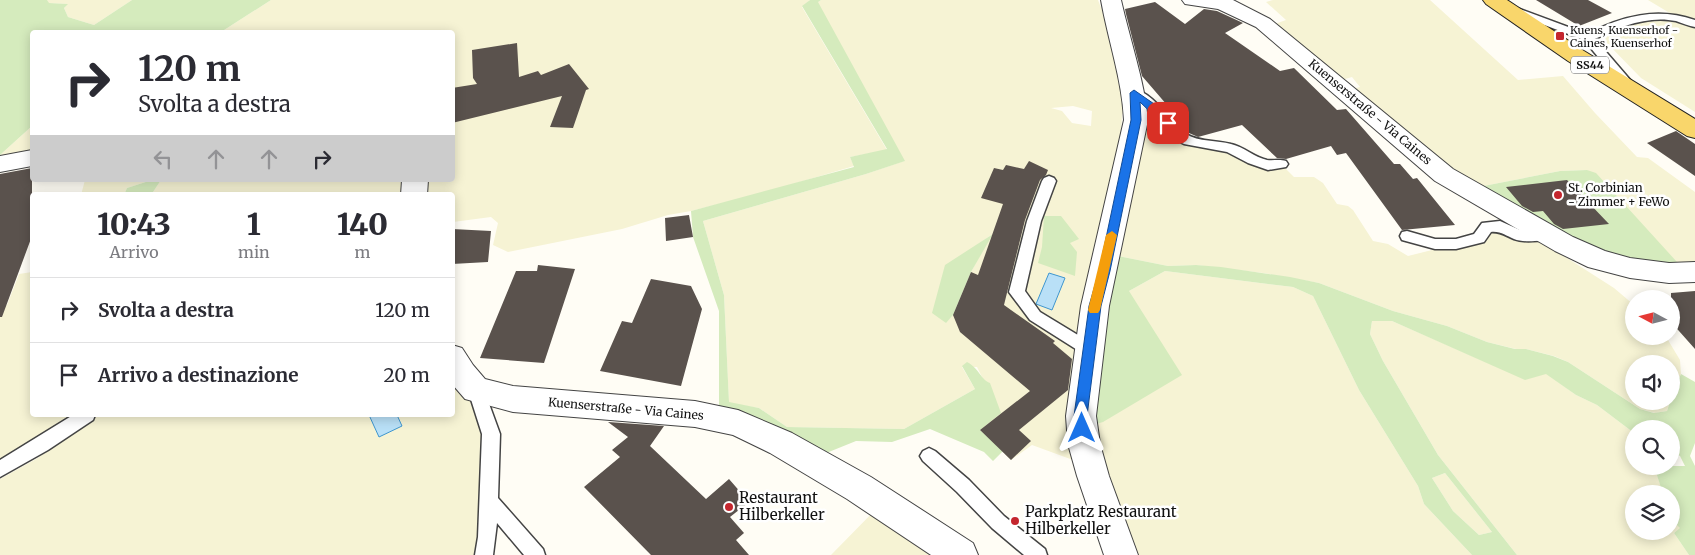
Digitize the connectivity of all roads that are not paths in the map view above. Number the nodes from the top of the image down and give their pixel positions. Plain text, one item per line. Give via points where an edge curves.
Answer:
1 (1111, 0) edge
2 (1192, 0) edge
3 (1495, 1) edge
4 (1695, 24) edge
5 (1588, 38) junction
6 (1134, 93) junction
7 (1634, 93) junction
8 (1695, 130) edge
9 (30, 158) edge
10 (0, 164) edge
11 (1281, 164) dead end
12 (1049, 181) dead end
13 (1546, 234) junction
14 (1407, 236) dead end
15 (1695, 272) edge
16 (1090, 351) junction
17 (455, 362) edge
18 (476, 390) junction
19 (84, 417) edge
20 (929, 456) dead end
21 (0, 469) edge
22 (488, 501) junction
23 (484, 555) edge
24 (536, 555) edge
25 (961, 555) edge
26 (1038, 555) edge
27 (1121, 555) edge

1 - 6 street
2 - 13 street, Kuenserstraße - Via Caines via 1223,3 1262,23 1444,175
3 - 5 lane
3 - 7 main road, SS44
4 - 5 lane via 1669,17 1646,17 1613,25
5 - 7 lane
6 - 11 lane via 1189,141 1230,148 1268,165
6 - 16 street via 1136,120 1095,306
7 - 8 main road, SS44
9 - 10 street
12 - 16 lane via 1034,221 1017,292 1034,316
13 - 14 lane via 1518,235 1500,226 1487,227 1479,238 1456,244 1435,244
13 - 15 street, Kuenserstraße - Via Caines via 1598,260 1650,271
16 - 27 street via 1081,416 1084,444
17 - 18 street
18 - 22 lane via 491,434
18 - 25 street, Kuenserstraße - Via Caines via 513,399 695,414 738,423 781,443 859,488
19 - 21 lane
20 - 26 lane
22 - 23 lane
22 - 24 lane

